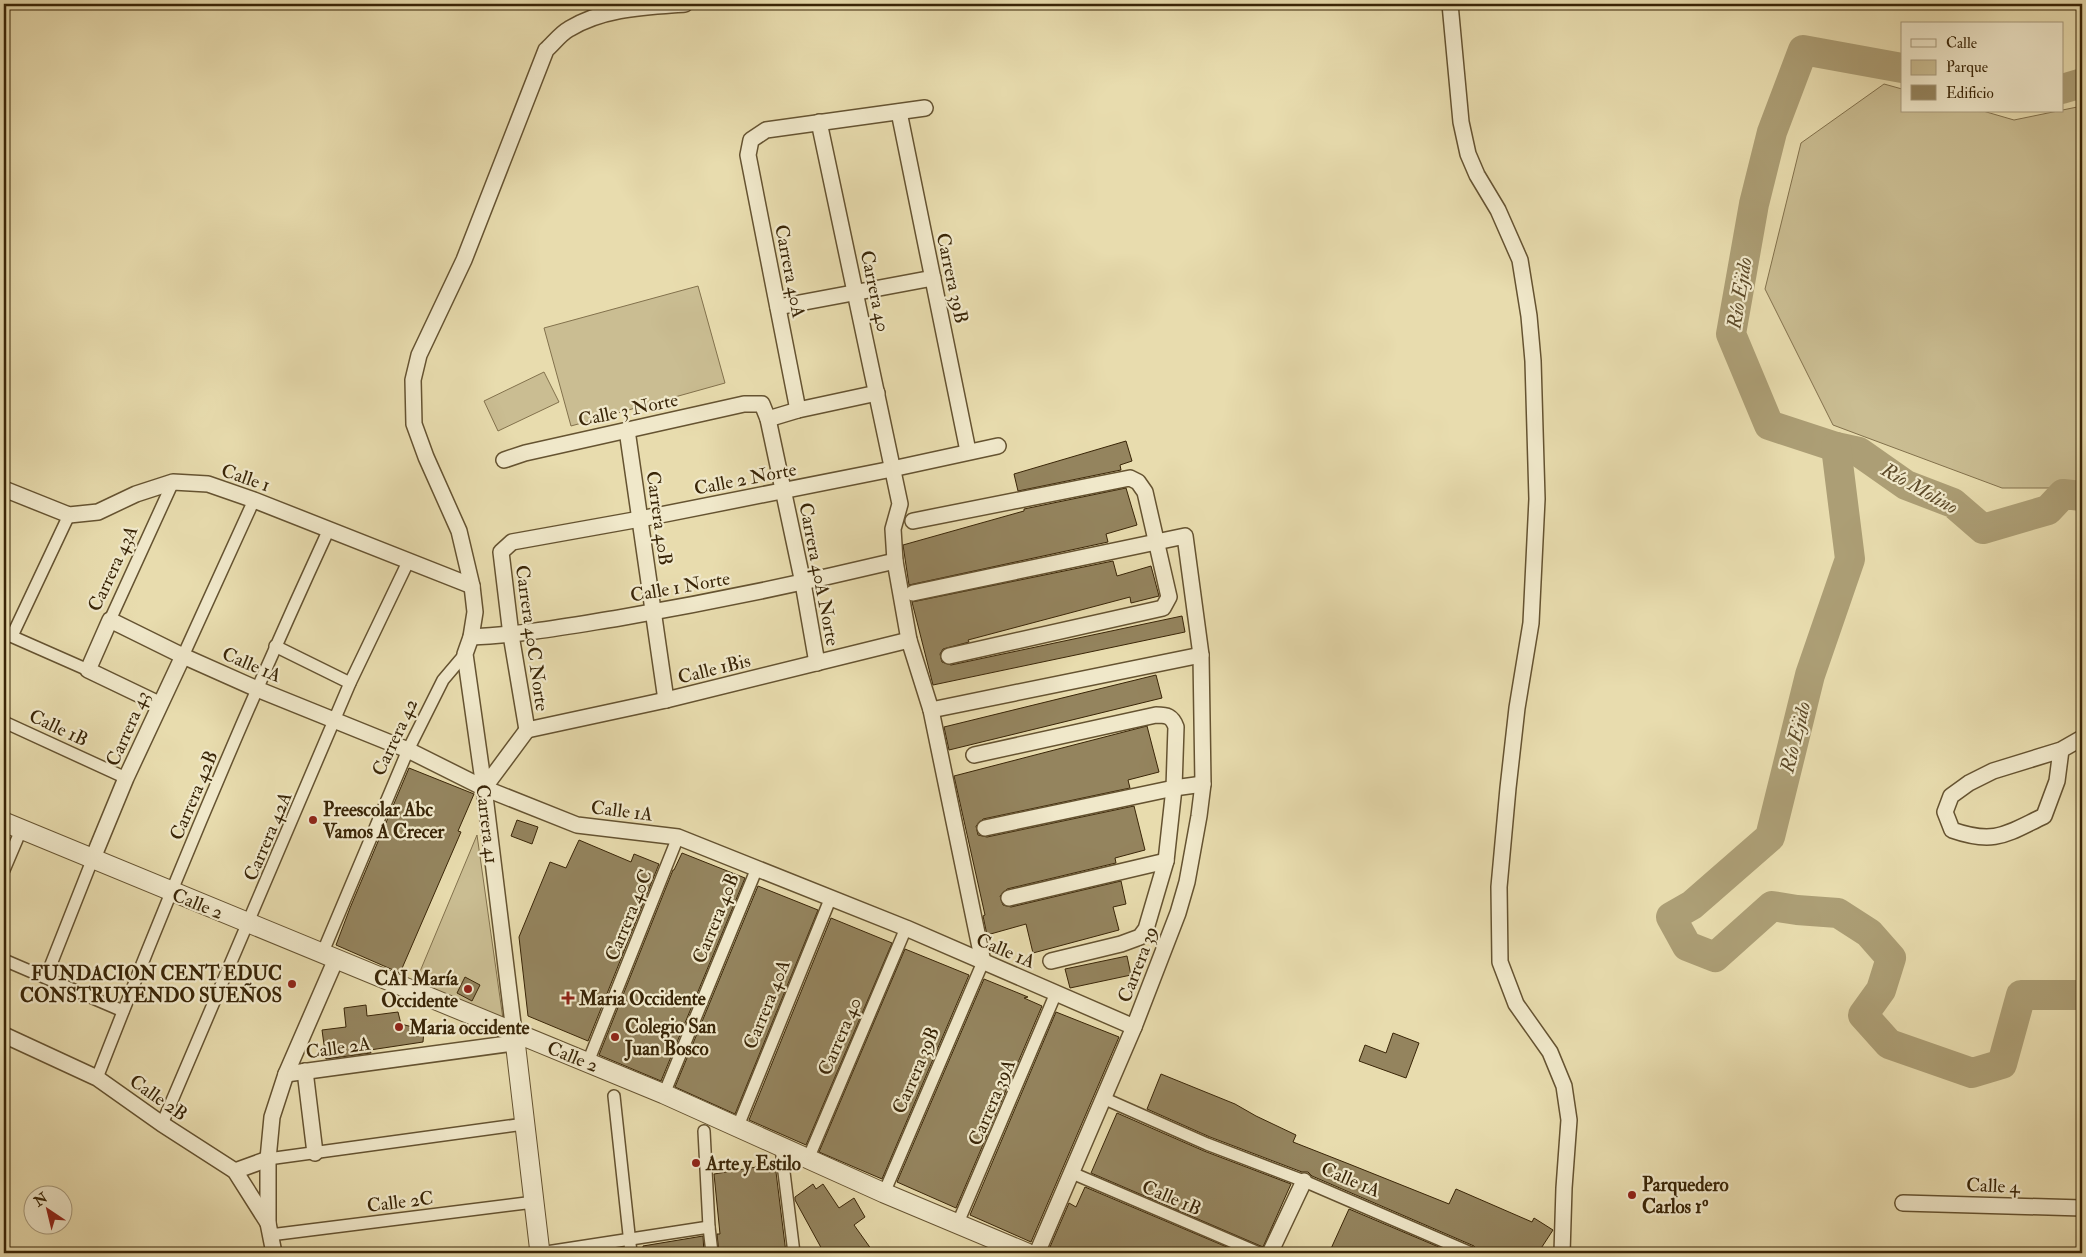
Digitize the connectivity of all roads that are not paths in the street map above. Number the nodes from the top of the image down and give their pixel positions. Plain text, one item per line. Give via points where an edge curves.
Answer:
1 (684, 4) edge
2 (1450, 4) edge
3 (925, 108) dead end
4 (899, 112) junction
5 (819, 122) junction
6 (933, 278) junction
7 (856, 294) junction
8 (778, 307) junction
9 (877, 393) junction
10 (762, 404) joint
11 (798, 410) junction
12 (768, 419) junction
13 (627, 430) junction
14 (998, 446) dead end
15 (968, 451) junction
16 (504, 460) dead end
17 (892, 469) junction
18 (173, 482) junction
19 (4, 489) edge
20 (782, 491) junction
21 (254, 500) junction
22 (69, 515) junction
23 (640, 519) junction
24 (914, 522) dead end
25 (329, 529) junction
26 (1156, 542) junction
27 (501, 552) joint
28 (895, 561) junction
29 (408, 562) junction
30 (803, 583) junction
31 (472, 586) junction
32 (913, 593) dead end
33 (653, 612) junction
34 (110, 620) junction
35 (8, 635) edge
36 (511, 636) junction
37 (471, 637) junction
38 (909, 640) junction
39 (275, 646) junction
40 (465, 654) junction
41 (1201, 655) junction
42 (183, 656) junction
43 (949, 656) dead end
44 (817, 663) junction
45 (88, 670) junction
46 (350, 684) junction
47 (257, 689) junction
48 (666, 700) junction
49 (159, 704) junction
50 (931, 710) junction
51 (335, 720) junction
52 (4, 722) edge
53 (527, 730) junction
54 (2082, 738) edge
55 (408, 750) junction
56 (2061, 750) junction
57 (974, 755) dead end
58 (126, 778) junction
59 (1203, 784) junction
60 (484, 788) junction
61 (1174, 788) junction
62 (12, 826) edge
63 (985, 828) dead end
64 (678, 837) junction
65 (93, 858) junction
66 (1166, 861) junction
67 (757, 868) junction
68 (4, 870) edge
69 (170, 892) junction
70 (831, 897) junction
71 (1009, 898) dead end
72 (248, 924) junction
73 (906, 928) junction
74 (329, 957) junction
75 (4, 960) edge
76 (1051, 961) dead end
77 (983, 962) junction
78 (46, 977) junction
79 (1056, 993) junction
80 (123, 1011) junction
81 (1134, 1026) junction
82 (4, 1035) edge
83 (514, 1037) junction
84 (588, 1062) junction
85 (305, 1072) junction
86 (286, 1074) junction
87 (98, 1078) junction
88 (664, 1094) junction
89 (614, 1096) dead end
90 (1103, 1098) junction
91 (162, 1124) junction
92 (524, 1124) junction
93 (738, 1126) junction
94 (704, 1131) dead end
95 (781, 1148) junction
96 (314, 1153) junction
97 (808, 1159) junction
98 (268, 1160) junction
99 (234, 1172) junction
100 (1072, 1173) junction
101 (1304, 1181) junction
102 (884, 1193) junction
103 (534, 1202) junction
104 (1903, 1202) dead end
105 (2082, 1208) edge
106 (957, 1225) junction
107 (709, 1227) junction
108 (269, 1229) junction
109 (629, 1238) junction
110 (274, 1253) edge
111 (540, 1253) edge
112 (631, 1253) edge
113 (712, 1253) edge
114 (794, 1253) edge
115 (1027, 1253) edge
116 (1037, 1253) edge
117 (1259, 1253) edge
118 (1270, 1253) edge
119 (1471, 1253) edge
120 (1562, 1253) edge

1 - 31 street, Carrera 41 via 630,8 596,16 567,30 546,50 464,260 419,355 413,380 414,424 459,531
2 - 120 street via 1461,122 1468,154 1520,260 1529,316 1537,499 1532,623 1517,708 1508,788 1499,887 1500,962 1516,1004 1550,1052 1564,1086 1569,1120
3 - 4 street
4 - 5 street
4 - 6 street, Carrera 39B
5 - 7 street, Carrera 40
5 - 8 street, Carrera 40A via 766,130 751,140 748,155
6 - 7 street
6 - 15 street, Carrera 39B
7 - 8 street
7 - 9 street, Carrera 40
8 - 11 street, Carrera 40A
9 - 11 street
9 - 17 street, Carrera 40
10 - 12 street, Carrera 40A Norte
10 - 13 street, Calle 3 Norte via 744,404
11 - 12 street
12 - 20 street, Carrera 40A Norte
13 - 16 street, Calle 3 Norte
13 - 23 street, Carrera 40B
14 - 15 street, Calle 2 Norte
15 - 17 street, Calle 2 Norte
17 - 20 street, Calle 2 Norte
17 - 28 street, Carrera 40 via 900,504 893,529
18 - 21 street, Calle 1 via 208,484
18 - 22 street, Calle 1 via 136,494 98,512
18 - 34 street, Carrera 43A
19 - 22 street, Calle 1
20 - 23 street, Calle 2 Norte
20 - 30 street, Carrera 40A Norte
21 - 25 street, Calle 1
21 - 42 street, Carrera 43
22 - 35 street
23 - 27 street, Calle 2 Norte via 512,542
23 - 33 street, Carrera 40B
24 - 26 street via 1130,478 1138,482 1144,492
25 - 29 street, Calle 1
25 - 39 street, Carrera 42B
26 - 32 street
26 - 41 street, Carrera 39 via 1185,536
26 - 43 street via 1169,597 1163,608
27 - 36 street, Carrera 40C Norte
28 - 30 street, Calle 1 Norte
28 - 38 street
29 - 31 street, Calle 1
29 - 46 street, Carrera 42A
30 - 33 street, Calle 1 Norte
30 - 44 street, Carrera 40A Norte
31 - 37 street, Carrera 41 via 474,612
33 - 36 street, Calle 1 Norte
33 - 48 street, Carrera 40B
34 - 42 street, Calle 1A
34 - 45 street, Carrera 43A
35 - 45 street
36 - 37 street, Calle 1 Norte
36 - 53 street, Carrera 40C Norte
37 - 40 street, Carrera 41
38 - 44 street, Calle 1Bis
38 - 50 street
39 - 46 street
39 - 47 street, Carrera 42B
40 - 55 street, Carrera 42 via 443,680
40 - 60 street, Carrera 41
41 - 50 street
41 - 59 street, Carrera 39
42 - 47 street, Calle 1A
42 - 49 street, Carrera 43
44 - 48 street, Calle 1Bis
45 - 49 street
46 - 51 street, Carrera 42A
47 - 51 street, Calle 1A
47 - 69 street, Carrera 42B
48 - 53 street, Calle 1Bis
49 - 58 street, Carrera 43
50 - 77 street
51 - 55 street, Calle 1A
51 - 72 street, Carrera 42A
52 - 58 street, Calle 1B
53 - 60 street
54 - 56 street
55 - 60 street, Calle 1A
55 - 74 street, Carrera 42
56 - 56 street via 2057,782 2044,816 2000,837 1973,837 1952,830 1945,812 1951,796 1993,771
57 - 61 street via 1165,715 1173,719 1176,727
58 - 65 street, Carrera 43
59 - 61 street
59 - 81 street, Carrera 39 via 1185,890
60 - 64 street, Calle 1A via 577,826
60 - 83 street, Carrera 41
61 - 63 street
61 - 66 street
62 - 65 street, Calle 2
62 - 68 street
64 - 67 street, Calle 1A
64 - 84 street, Carrera 40C
65 - 69 street, Calle 2
65 - 78 street, Carrera 43
66 - 71 street
66 - 76 street via 1149,921 1140,937
67 - 70 street, Calle 1A
67 - 88 street, Carrera 40B
69 - 72 street, Calle 2
69 - 80 street, Carrera 42B
70 - 73 street, Calle 1A
70 - 93 street, Carrera 40A
72 - 74 street, Calle 2
72 - 91 street, Carrera 42A
73 - 77 street, Calle 1A
73 - 97 street, Carrera 40
74 - 83 street, Calle 2
74 - 86 street, Carrera 42
75 - 78 street
77 - 79 street, Calle 1A
77 - 102 street, Carrera 39B
78 - 80 street
79 - 81 street, Calle 1A
79 - 106 street, Carrera 39A
80 - 87 street, Carrera 42B
81 - 90 street, Carrera 39
82 - 87 street, Calle 2B
83 - 84 street, Calle 2
83 - 85 street, Calle 2A
83 - 92 street, Carrera 41
84 - 88 street, Calle 2
85 - 86 street, Calle 2A
85 - 96 street
86 - 98 street, Carrera 42 via 272,1117
87 - 91 street, Calle 2B
88 - 93 street, Calle 2
89 - 109 street
90 - 100 street, Carrera 39
90 - 101 street, Calle 1A via 1207,1144
91 - 99 street, Calle 2B
92 - 96 street
92 - 103 street, Carrera 41
93 - 95 street, Calle 2
94 - 107 street
95 - 97 street, Calle 2
95 - 114 street
96 - 98 street
97 - 102 street, Calle 2
98 - 99 street
98 - 108 street, Carrera 42
99 - 108 street, Calle 2B
100 - 116 street, Carrera 39
100 - 117 street, Calle 1B
101 - 118 street
101 - 119 street, Calle 1A
102 - 106 street, Calle 2
103 - 108 street, Calle 2C
103 - 111 street, Carrera 41
104 - 105 street, Calle 4
106 - 115 street, Calle 2
107 - 109 street
107 - 113 street
108 - 110 street, Carrera 42
109 - 111 street
109 - 112 street

